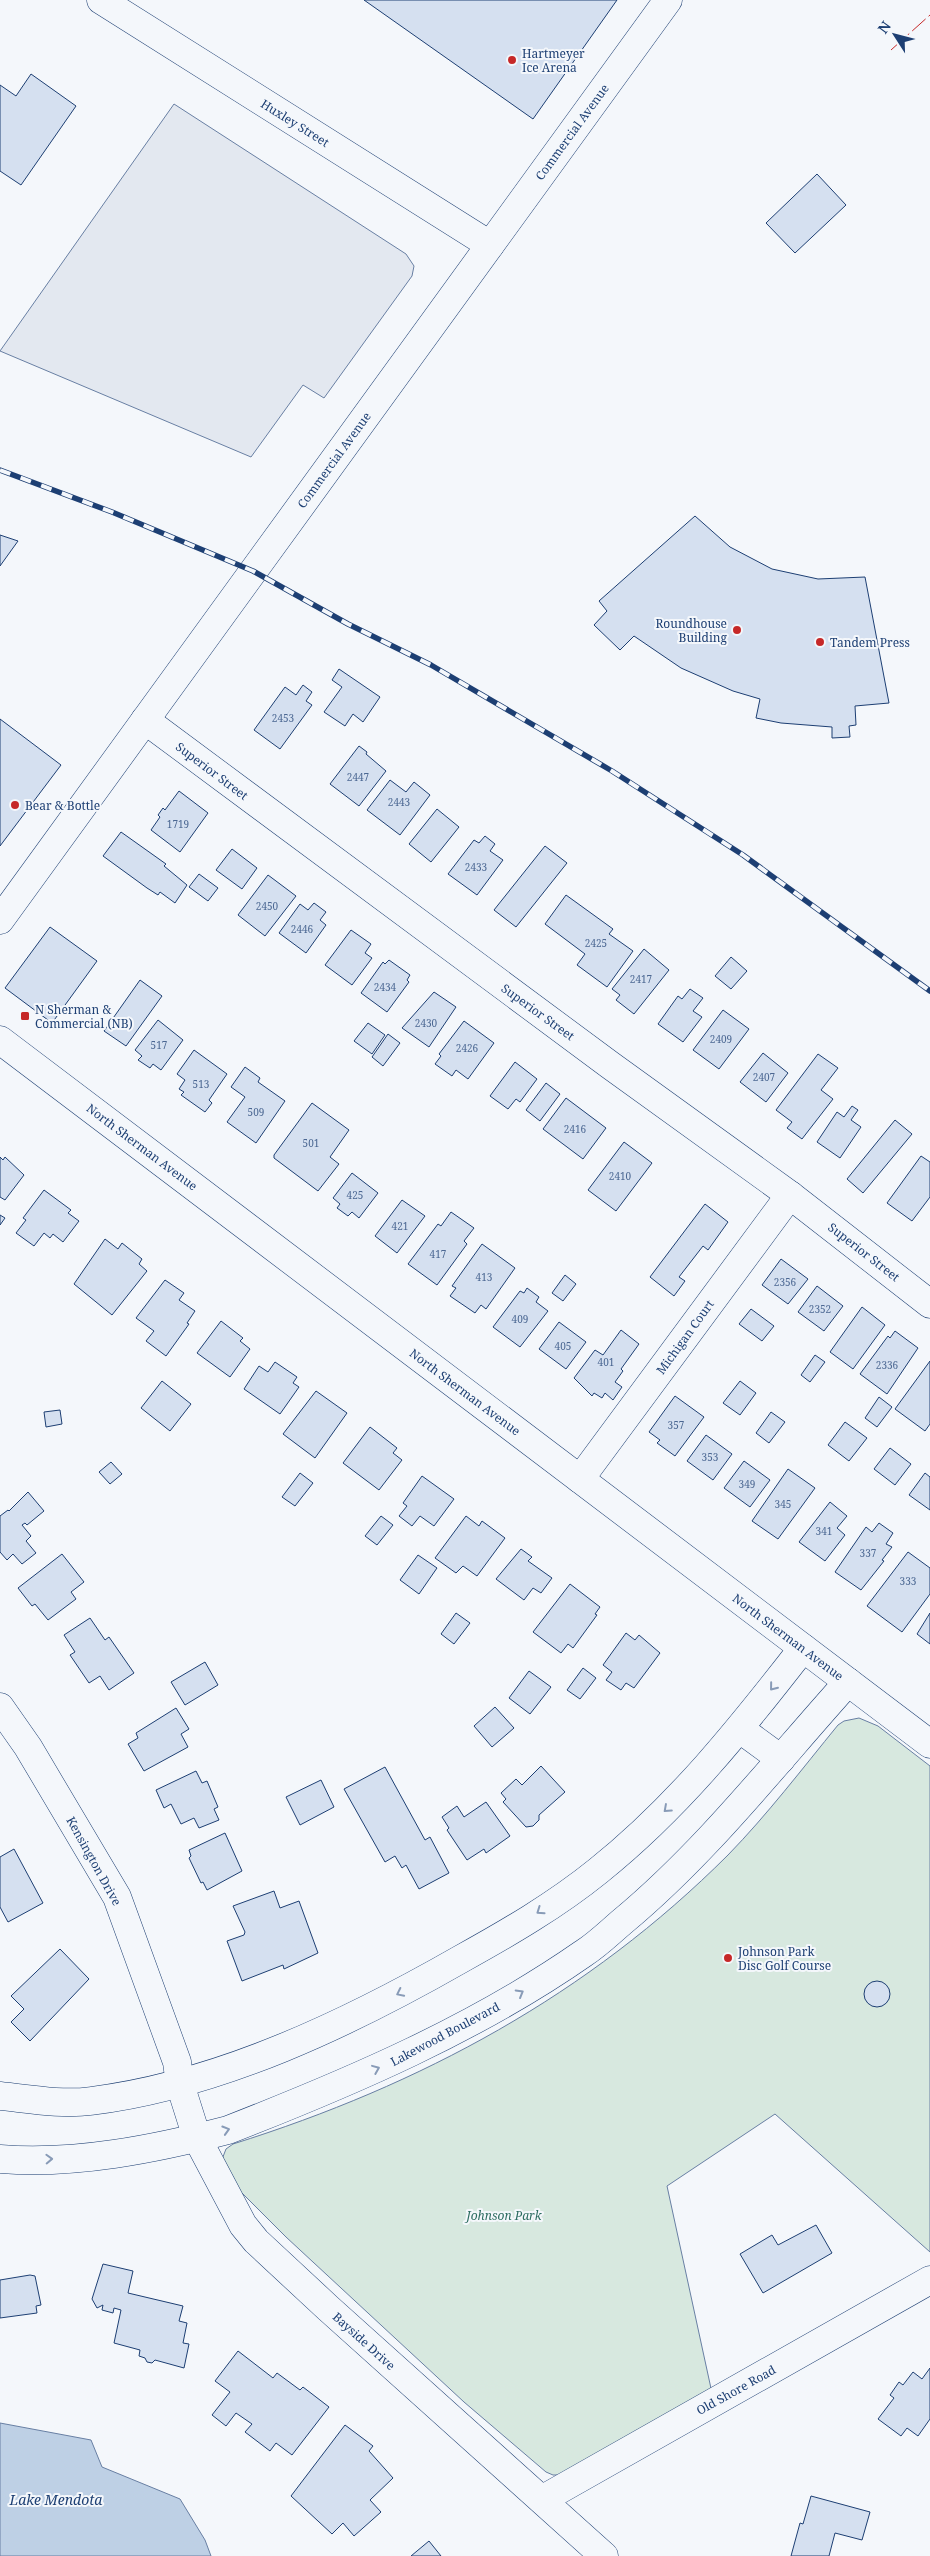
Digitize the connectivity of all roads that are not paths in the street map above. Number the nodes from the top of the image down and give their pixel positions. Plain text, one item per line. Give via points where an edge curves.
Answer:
1 (101, 0) edge
2 (668, 0) edge
3 (490, 245) junction
4 (145, 720) junction
5 (0, 920) edge
6 (0, 1040) edge
7 (790, 1194) junction
8 (930, 1304) edge
9 (580, 1480) junction
10 (803, 1648) junction
11 (848, 1682) junction
12 (0, 1707) edge
13 (740, 1729) junction
14 (930, 1744) edge
15 (781, 1759) junction
16 (180, 2084) junction
17 (0, 2096) edge
18 (197, 2138) junction
19 (0, 2159) edge
20 (930, 2280) edge
21 (543, 2499) junction
22 (604, 2556) edge

1 - 3 street, Huxley Street
2 - 3 street, Commercial Avenue
3 - 4 street, Commercial Avenue
4 - 5 street, Commercial Avenue
4 - 7 street, Superior Street
6 - 9 street, North Sherman Avenue
7 - 8 street, Superior Street
7 - 9 street, Michigan Court
9 - 10 street, North Sherman Avenue
10 - 11 street, North Sherman Avenue
10 -> 13 street
11 - 14 street, North Sherman Avenue
11 - 15 street, Lakewood Boulevard
12 - 16 street, Kensington Drive via 28,1747 117,1897 177,2062
13 - 15 street
13 -> 16 street via 673,1804 598,1871 515,1929 411,1988 296,2043
18 -> 15 street, Lakewood Boulevard via 237,2127 404,2058 585,1953 700,1849
16 - 17 street via 89,2102
16 - 18 street, Bayside Drive
19 -> 18 street, Lakewood Boulevard via 100,2156
18 - 21 street, Bayside Drive via 243,2224 256,2241
20 - 21 street, Old Shore Road
21 - 22 street, Bayside Drive

